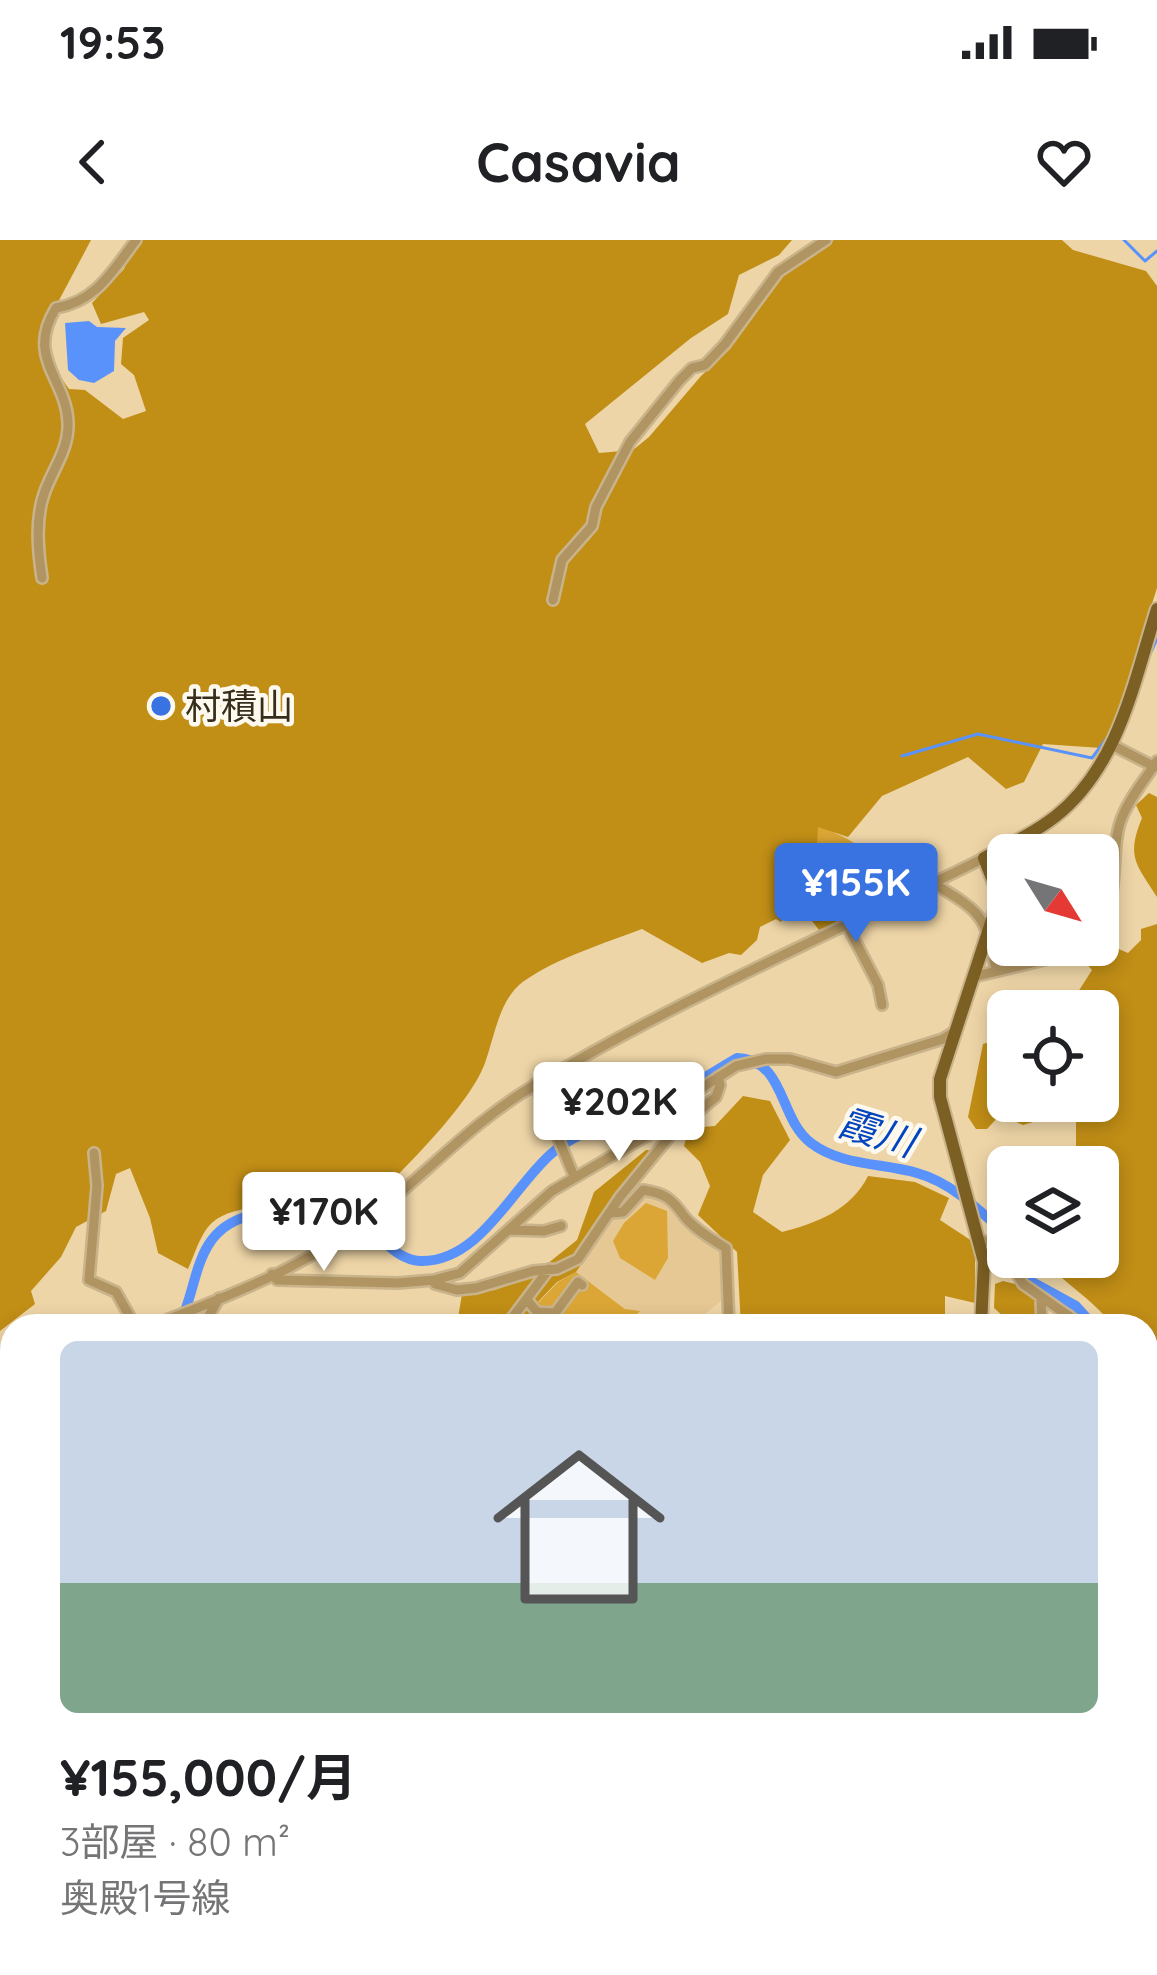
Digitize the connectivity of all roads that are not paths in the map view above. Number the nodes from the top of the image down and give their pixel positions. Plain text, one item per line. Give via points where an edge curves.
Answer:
1 (136, 240) edge
2 (826, 240) edge
3 (42, 576) dead end
4 (553, 600) dead end
5 (1157, 609) edge
6 (1112, 745) junction
7 (1156, 765) edge
8 (1117, 834) edge
9 (984, 858) junction
10 (987, 865) edge
11 (933, 883) junction
12 (847, 925) junction
13 (987, 928) edge
14 (987, 932) edge
15 (994, 966) edge
16 (1015, 966) edge
17 (995, 970) junction
18 (973, 977) junction
19 (882, 1005) dead end
20 (954, 1032) junction
21 (718, 1077) junction
22 (535, 1084) junction
23 (675, 1085) dead end
24 (683, 1101) junction
25 (94, 1153) dead end
26 (574, 1176) junction
27 (610, 1213) junction
28 (561, 1226) dead end
29 (510, 1229) junction
30 (979, 1237) junction
31 (549, 1269) junction
32 (272, 1274) junction
33 (434, 1280) junction
34 (582, 1286) dead end
35 (219, 1298) junction
36 (1040, 1299) junction
37 (528, 1301) junction
38 (128, 1314) edge
39 (181, 1314) edge
40 (210, 1314) edge
41 (517, 1314) edge
42 (729, 1314) edge
43 (982, 1314) edge
44 (1041, 1314) edge
45 (1064, 1314) edge

1 - 3 street via 97,291 56,308 46,330 46,365 68,420 39,510
2 - 4 street via 778,272 725,344 692,368 630,442 592,526 562,560
5 - 6 main road
6 - 7 street
6 - 9 main road via 1058,814
7 - 8 street
9 - 10 main road
9 - 11 street
11 - 12 street
11 - 13 street via 971,906
12 - 19 street
12 - 22 street
14 - 18 main road
15 - 17 street
16 - 17 street
17 - 18 street
18 - 20 main road
20 - 21 street via 836,1072 766,1059
20 - 30 main road via 940,1097
21 - 24 street
21 - 27 street via 716,1097 674,1131
22 - 26 street
22 - 32 street via 367,1220
23 - 24 street
24 - 26 street via 648,1135
25 - 38 street via 89,1280 116,1292
26 - 29 street
27 - 31 street via 578,1259
27 - 42 street via 623,1212 643,1190 663,1192 680,1206 726,1248
28 - 29 street
29 - 33 street via 460,1273
30 - 36 street via 999,1244
30 - 43 main road
31 - 33 street via 463,1290
31 - 37 street
32 - 33 street
32 - 35 street
34 - 37 street via 572,1286 555,1313 537,1312
35 - 39 street
35 - 40 street
36 - 44 street
36 - 45 street
37 - 41 street

